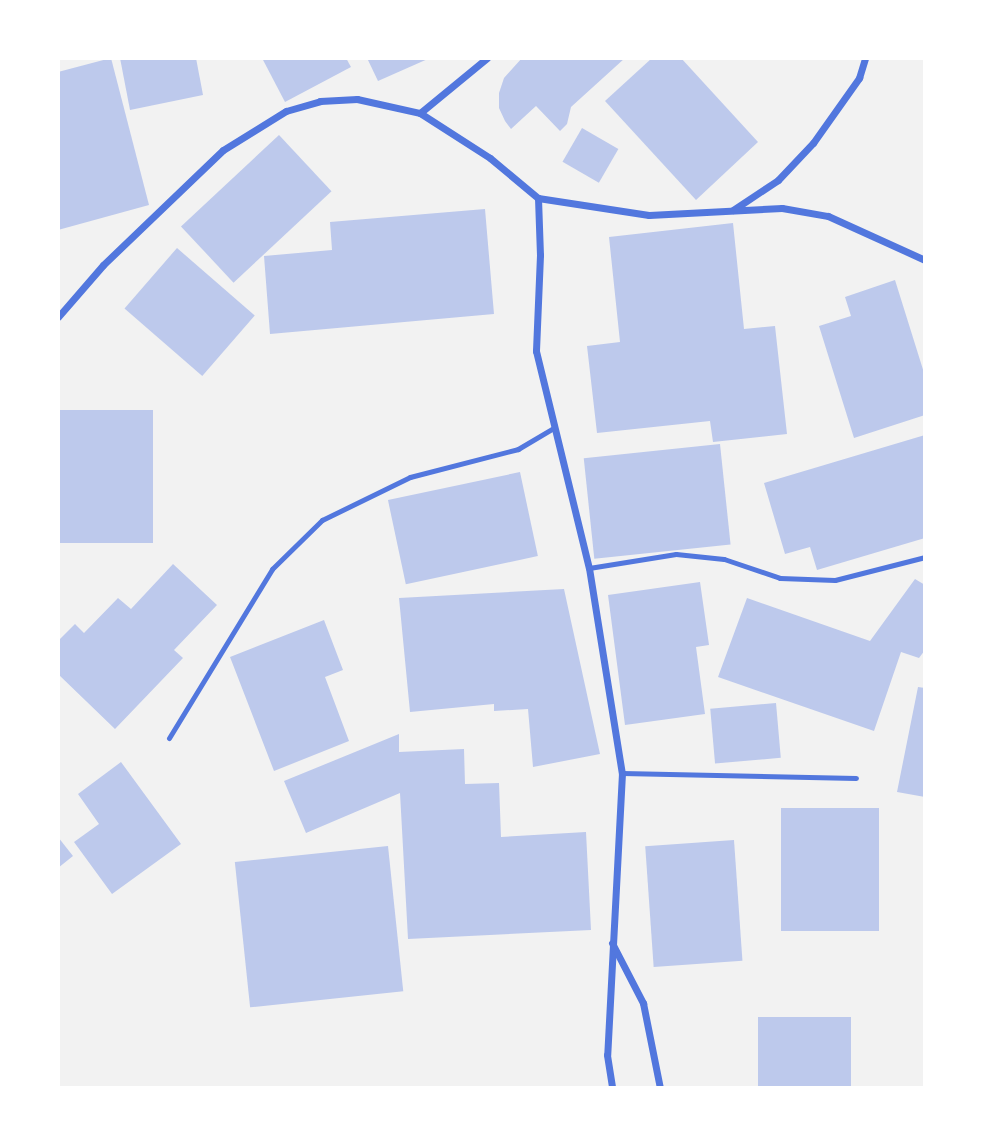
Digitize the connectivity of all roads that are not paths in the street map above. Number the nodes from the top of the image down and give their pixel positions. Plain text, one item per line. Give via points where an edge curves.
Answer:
1 (865, 58) edge
2 (482, 59) edge
3 (420, 113) junction
4 (538, 198) junction
5 (732, 210) junction
6 (925, 260) edge
7 (58, 317) edge
8 (555, 427) junction
9 (925, 557) edge
10 (589, 568) junction
11 (169, 738) dead end
12 (622, 773) junction
13 (856, 778) dead end
14 (612, 942) junction
15 (612, 1088) edge
16 (660, 1088) edge

1 - 5 street via 859,78 813,143 778,180
2 - 3 street
3 - 4 street via 490,158
3 - 7 street via 357,99 320,101 286,111 223,150 103,265
4 - 5 street via 649,215
4 - 8 street via 536,351
5 - 6 street via 782,208 828,216
8 - 10 street
8 - 11 lane via 518,449 410,477 322,520 272,569
9 - 10 lane via 835,580 780,578 723,559 676,554
10 - 12 street
12 - 13 lane
12 - 14 street
14 - 15 street via 607,1055
14 - 16 street via 643,1003

